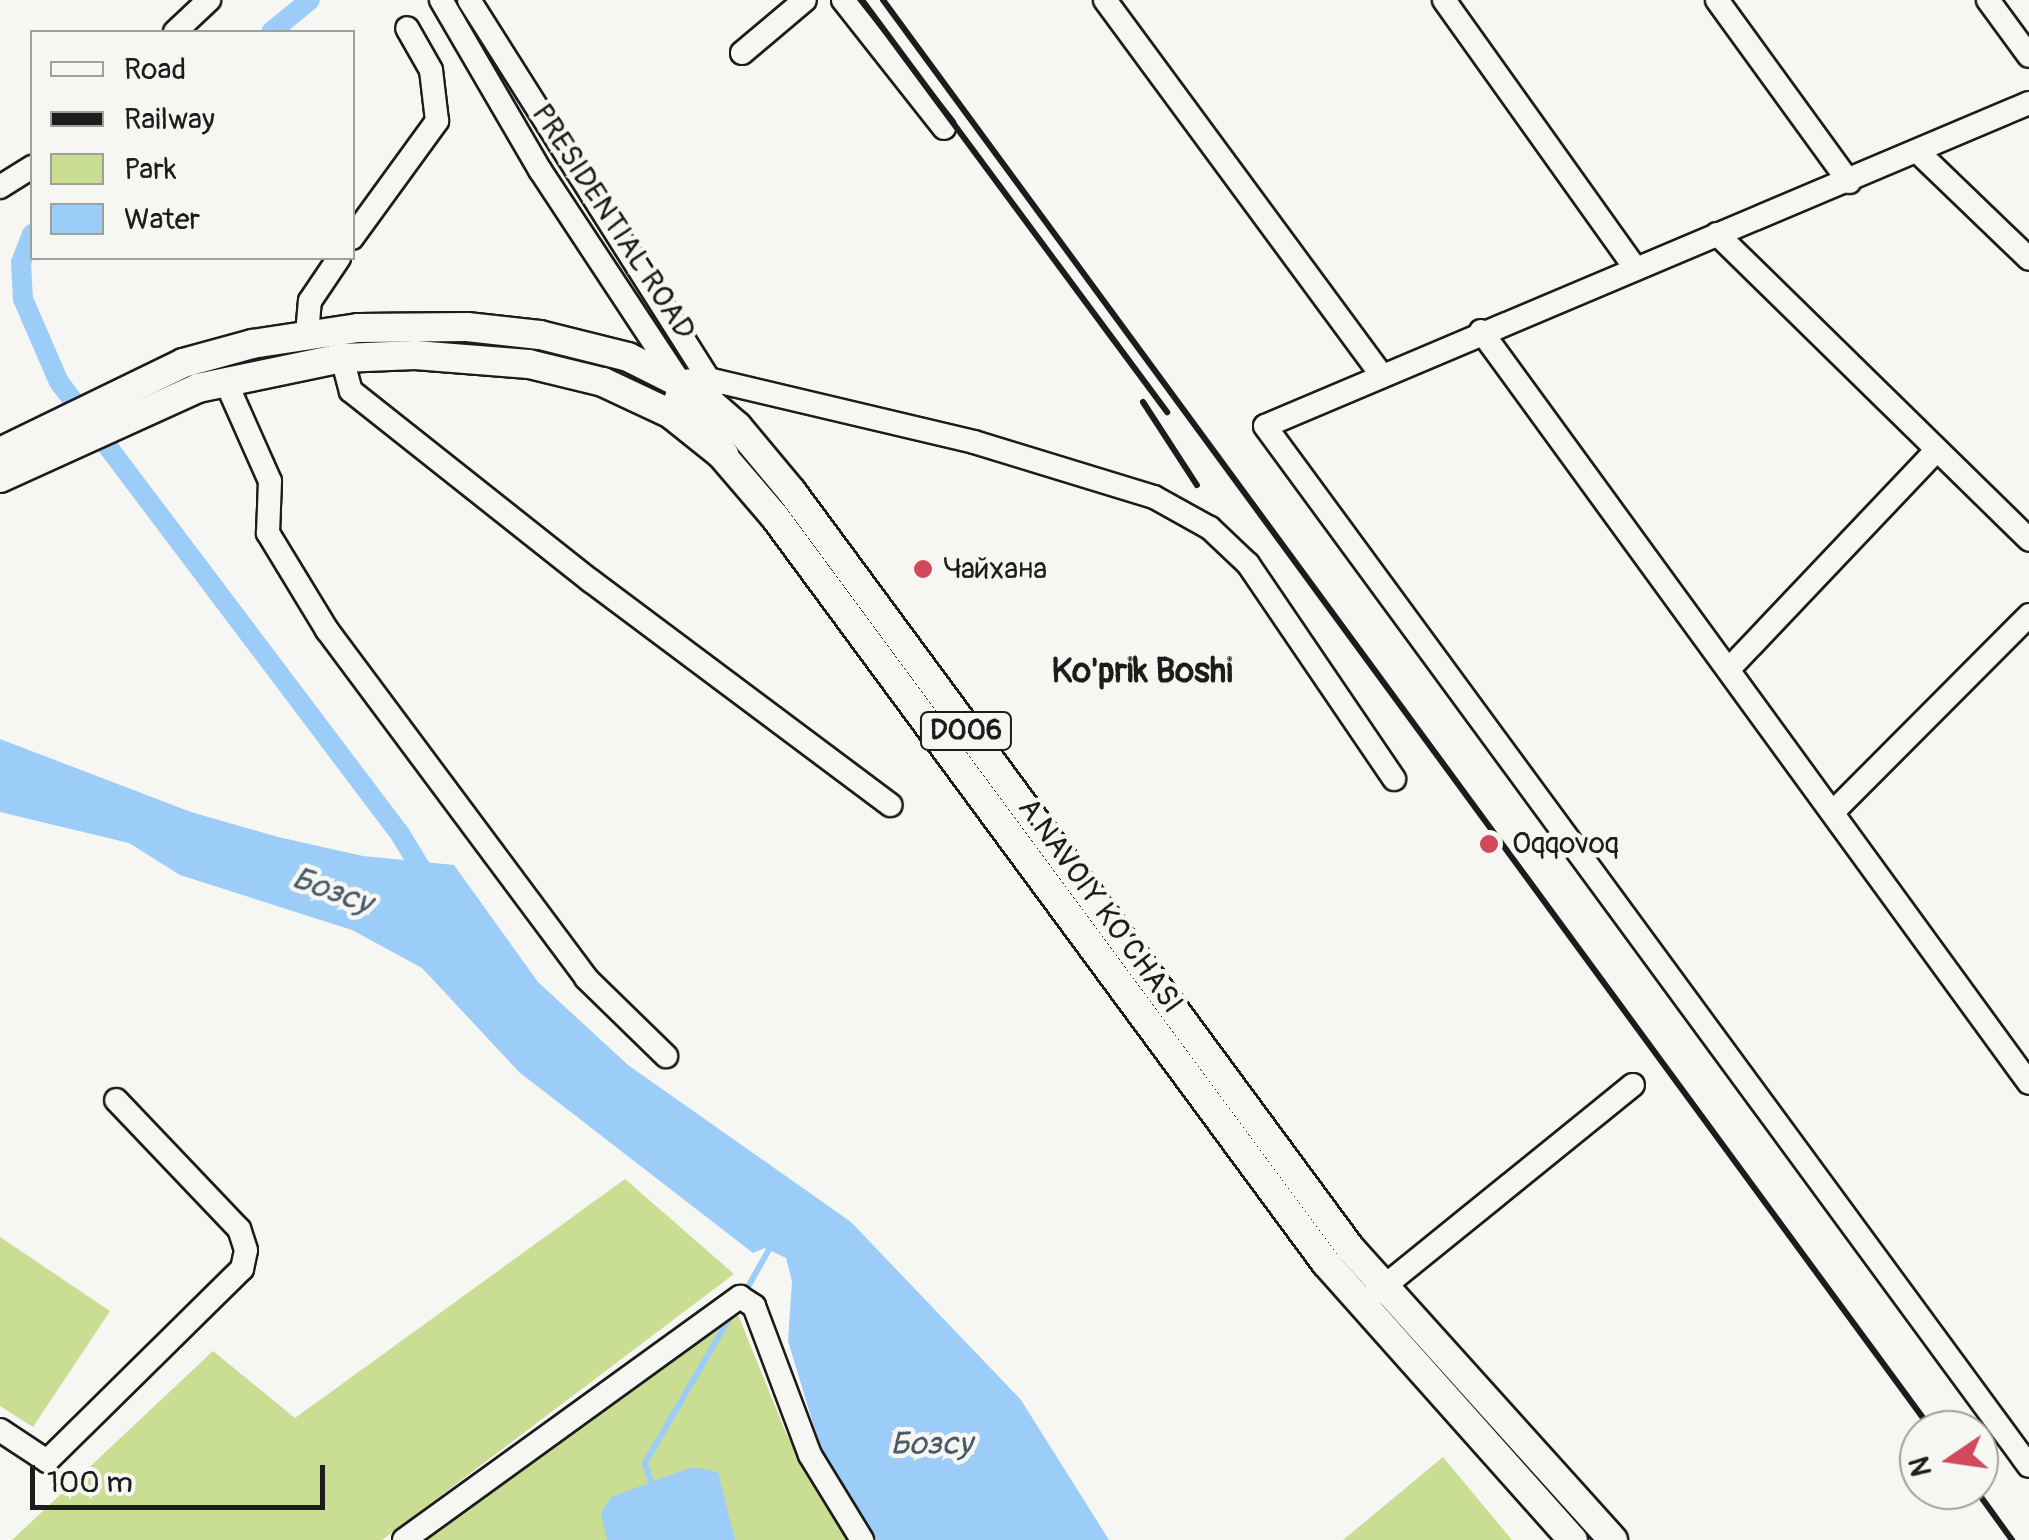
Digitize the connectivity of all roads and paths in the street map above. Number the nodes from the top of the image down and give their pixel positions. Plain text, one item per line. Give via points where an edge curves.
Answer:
1 (210, 0) edge
2 (441, 0) edge
3 (469, 0) edge
4 (805, 0) edge
5 (843, 0) edge
6 (1105, 0) edge
7 (1444, 0) edge
8 (1718, 0) edge
9 (1988, 0) edge
10 (407, 28) dead end
11 (177, 30) edge
12 (742, 53) dead end
13 (2029, 56) edge
14 (2029, 103) edge
15 (944, 128) dead end
16 (1918, 152) junction
17 (30, 168) edge
18 (1850, 182) junction
19 (0, 187) edge
20 (355, 234) edge
21 (1717, 234) junction
22 (2029, 259) edge
23 (338, 260) edge
24 (1634, 266) junction
25 (1481, 331) junction
26 (308, 334) junction
27 (342, 358) junction
28 (1382, 376) junction
29 (225, 380) junction
30 (695, 380) junction
31 (123, 404) junction
32 (671, 414) junction
33 (59, 438) junction
34 (1937, 450) junction
35 (0, 452) edge
36 (739, 473) junction
37 (0, 478) edge
38 (2029, 540) edge
39 (2029, 615) edge
40 (1729, 669) junction
41 (1394, 780) dead end
42 (890, 805) dead end
43 (1836, 809) junction
44 (666, 1056) dead end
45 (2029, 1083) edge
46 (1633, 1086) dead end
47 (116, 1100) dead end
48 (1338, 1256) junction
49 (1383, 1288) junction
50 (1360, 1305) junction
51 (1405, 1312) junction
52 (1387, 1336) junction
53 (0, 1430) edge
54 (2029, 1466) edge
55 (404, 1540) edge
56 (862, 1540) edge
57 (1572, 1540) edge
58 (1612, 1540) edge

1 - 11 street
2 - 30 street, PRESIDENTIAL ROAD via 540,170
3 - 30 street, PRESIDENTIAL ROAD
4 - 12 street
5 - 15 street
6 - 28 street
7 - 24 street
8 - 18 street
9 - 13 street
10 - 20 street via 431,70 437,121
14 - 16 street
16 - 18 street
16 - 22 street
17 - 19 street
18 - 21 street
21 - 24 street
21 - 34 street
23 - 26 street via 310,301
24 - 25 street
25 - 28 street
25 - 40 street
26 - 30 main road, D006 via 430,326 540,335
26 - 31 main road, D006 via 183,364
27 - 29 main road, A.NAVOIY KO‘CHASI / D006
27 - 32 main road, A.NAVOIY KO‘CHASI / D006 via 453,357 548,368 620,388
27 - 42 street via 351,392 590,582
28 - 54 street via 1265,426
29 - 31 main road, A.NAVOIY KO‘CHASI / D006
29 - 44 street via 270,481 268,533 327,630 586,978
30 - 32 street
30 - 36 street, PRESIDENTIAL ROAD
30 - 41 street via 974,442 1154,497 1191,516 1230,545 1264,584
30 - 48 main road, D006 via 756,447
31 - 33 main road, D006
32 - 36 main road, A.NAVOIY KO‘CHASI / D006
33 - 35 main road, D006
33 - 37 main road, D006
34 - 38 street
34 - 40 street
36 - 48 main road, A.NAVOIY KO‘CHASI / D006
39 - 43 street
40 - 43 street
43 - 45 street
46 - 49 street
47 - 53 street via 239,1229 246,1250 242,1270 47,1461
48 - 49 main road, D006
48 - 50 main road, A.NAVOIY KO‘CHASI / D006
49 - 50 street
49 - 51 main road, D006
50 - 52 main road, A.NAVOIY KO‘CHASI / D006
51 - 52 main road via 1390,1318
51 - 58 main road, D006
52 - 57 main road, A.NAVOIY KO‘CHASI / D006
55 - 56 street via 740,1296 754,1306 810,1455

